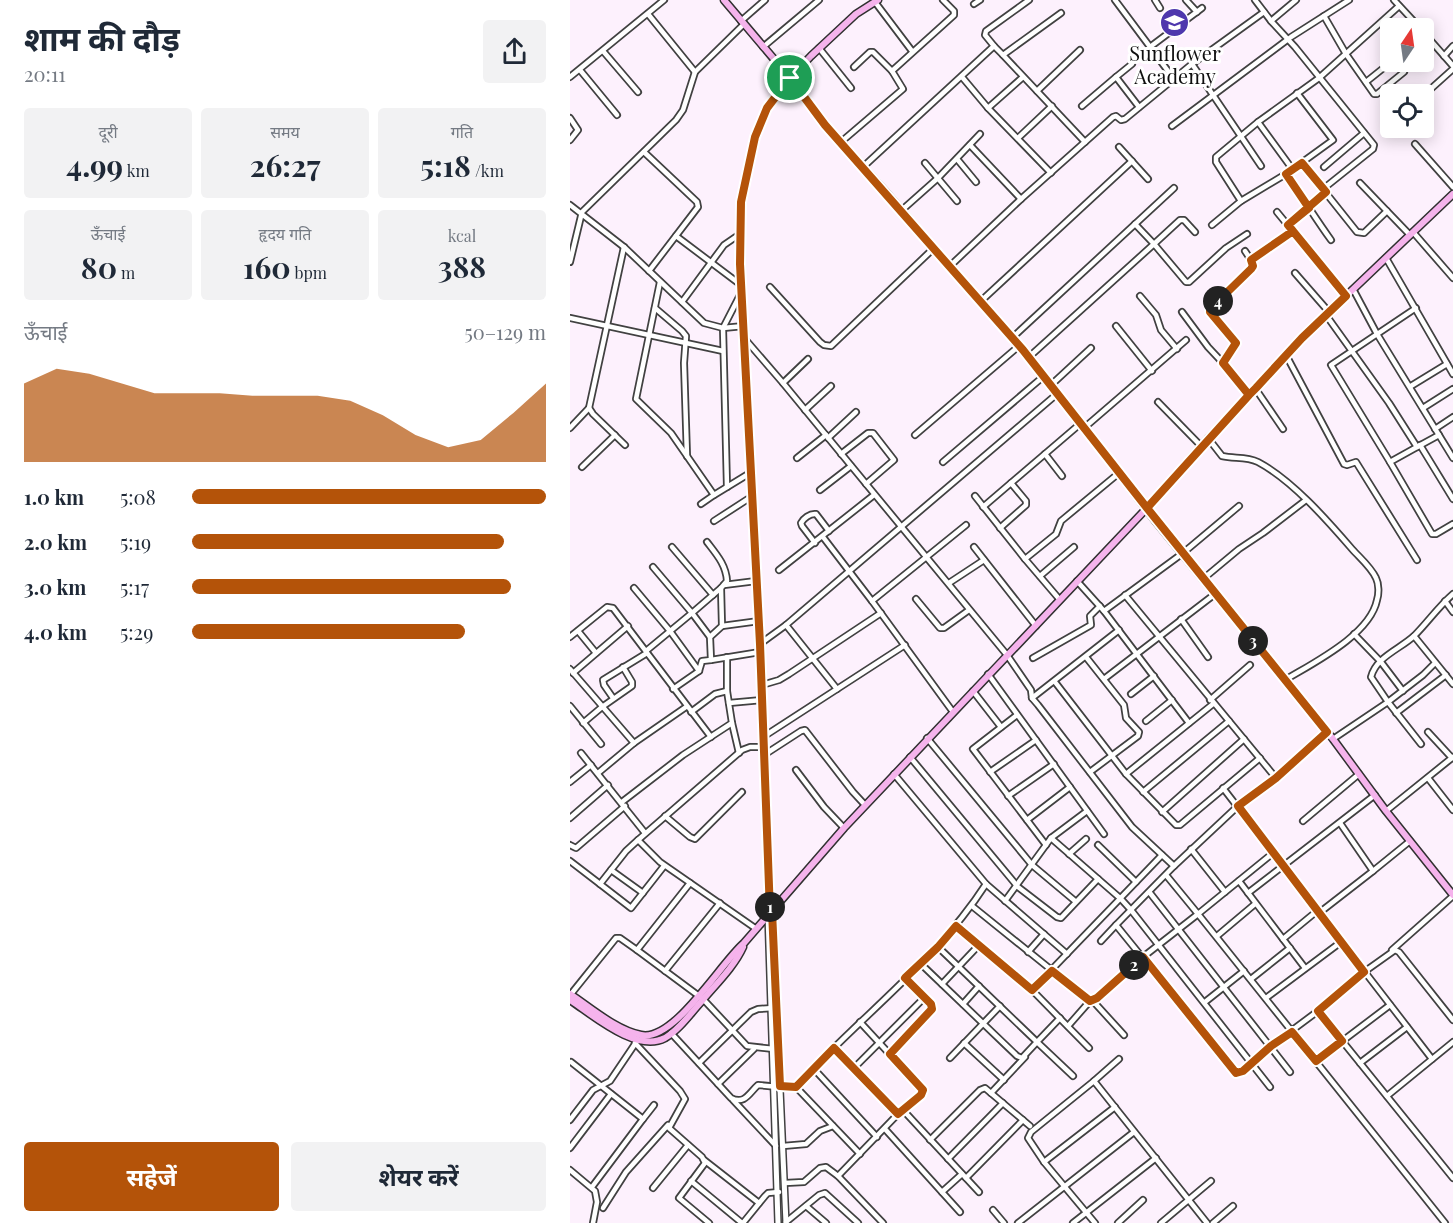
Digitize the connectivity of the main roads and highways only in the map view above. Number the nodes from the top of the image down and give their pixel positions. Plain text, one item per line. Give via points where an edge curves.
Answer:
1 (724, 0) edge
2 (877, 1) edge
3 (790, 78) junction
4 (1453, 194) edge
5 (1147, 508) junction
6 (1453, 896) edge
7 (770, 913) junction
8 (570, 994) edge
9 (701, 997) junction
10 (570, 1000) edge
11 (638, 1040) junction

1 - 3 main road
2 - 3 main road via 856,14
3 - 5 main road via 825,125 1029,357
3 - 7 main road via 767,108 755,137 741,202 740,234
4 - 5 main road via 1286,355
5 - 6 main road
5 - 7 main road via 927,738
7 - 9 main road
8 - 11 main road
9 - 11 main road via 662,1032
9 - 11 main road via 672,1033 655,1041
10 - 11 main road

